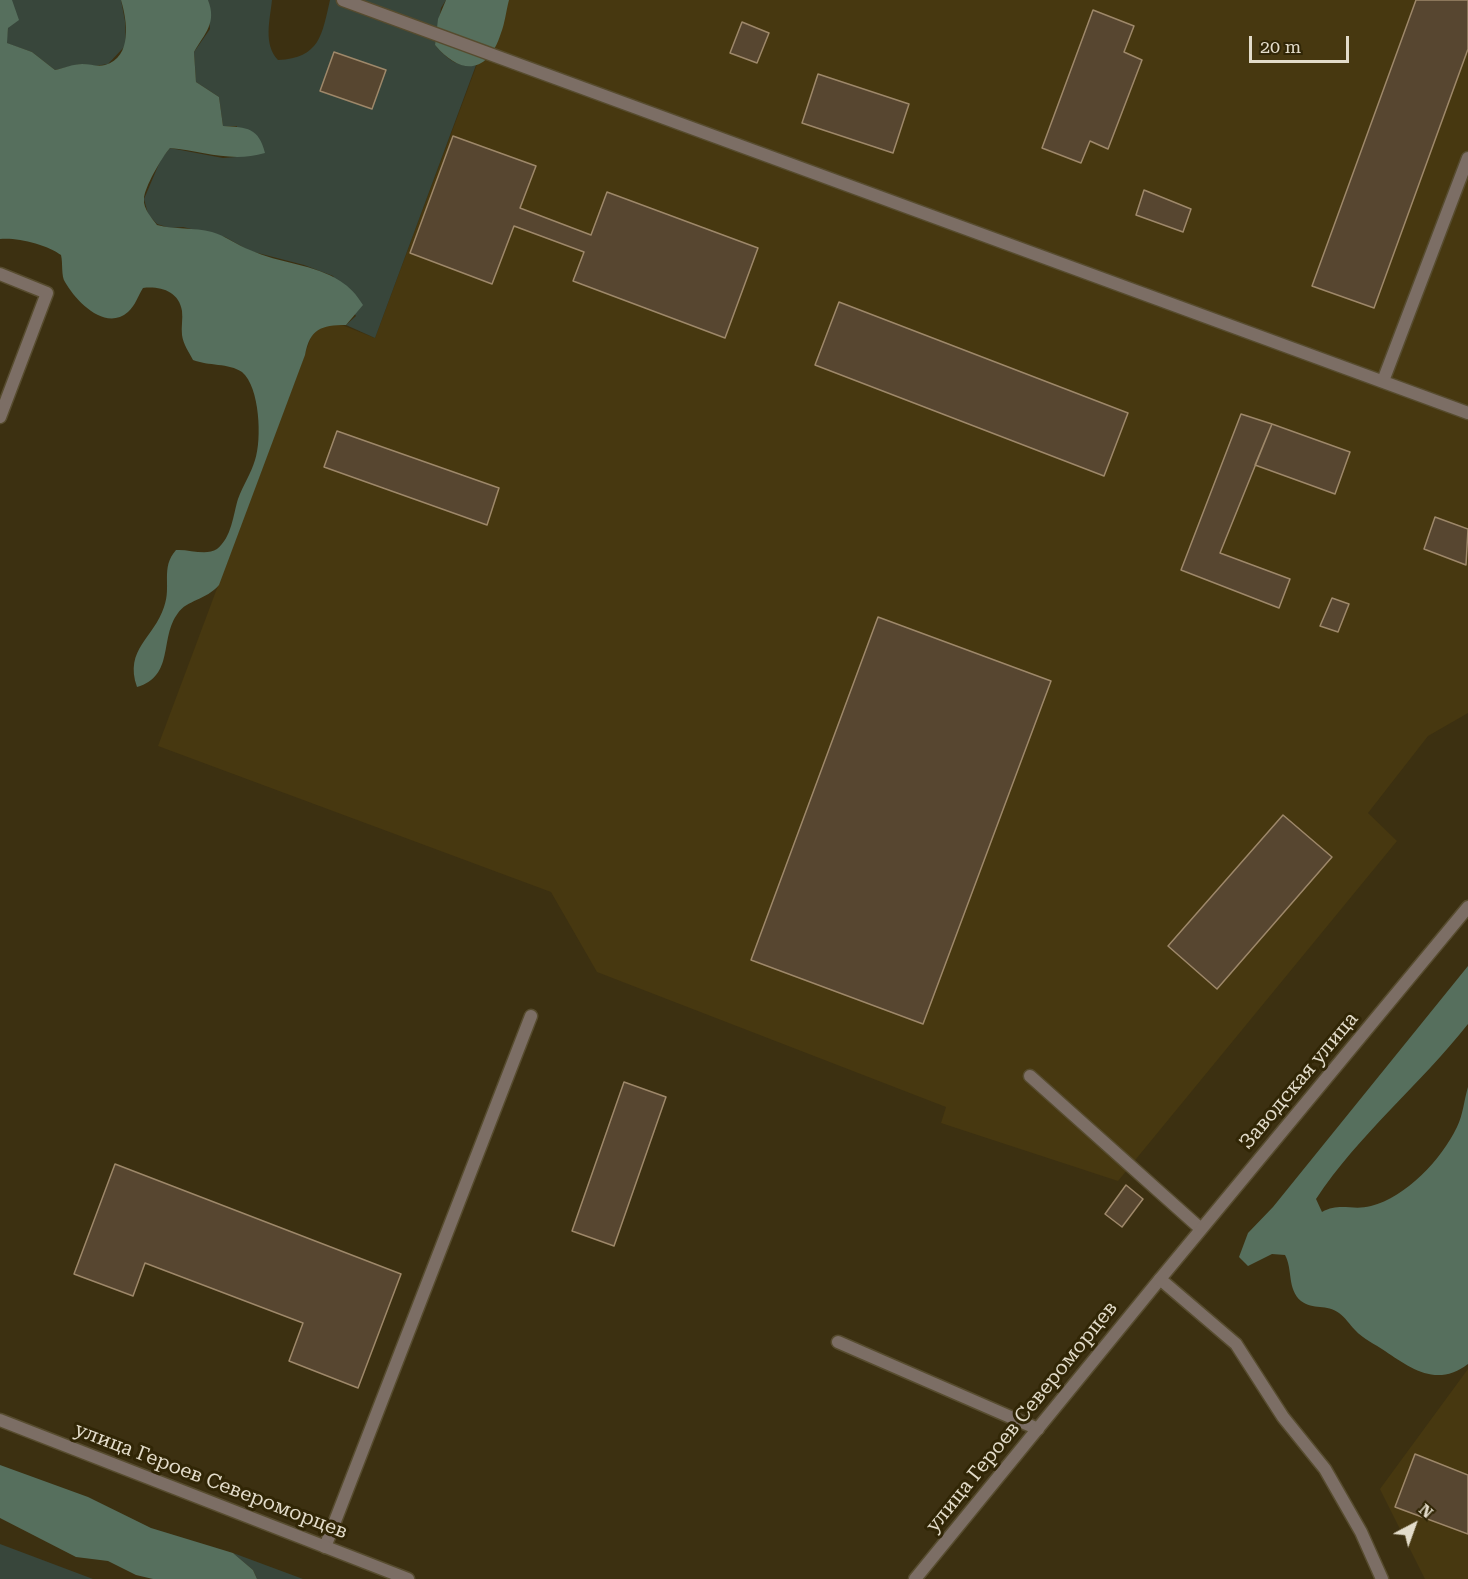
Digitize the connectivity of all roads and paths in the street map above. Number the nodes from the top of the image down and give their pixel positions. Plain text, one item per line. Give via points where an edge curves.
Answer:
1 (343, 0) edge
2 (1468, 158) edge
3 (0, 274) edge
4 (1383, 381) junction
5 (1468, 413) edge
6 (0, 417) edge
7 (1468, 907) edge
8 (531, 1016) dead end
9 (1030, 1076) dead end
10 (1201, 1229) junction
11 (1160, 1280) junction
12 (838, 1342) dead end
13 (0, 1420) edge
14 (1038, 1429) junction
15 (326, 1547) junction
16 (408, 1579) edge
17 (915, 1579) edge
18 (1382, 1579) edge

1 - 4 street
2 - 4 street
3 - 6 street via 47,293
4 - 5 street
7 - 10 street, Заводская улица
8 - 15 street
9 - 10 street
10 - 11 street, Заводская улица
11 - 14 street, улица Героев Североморцев
11 - 18 street via 1236,1344 1283,1417 1325,1469
12 - 14 street
13 - 15 street, улица Героев Североморцев
14 - 17 street, улица Героев Североморцев
15 - 16 street, улица Героев Североморцев

